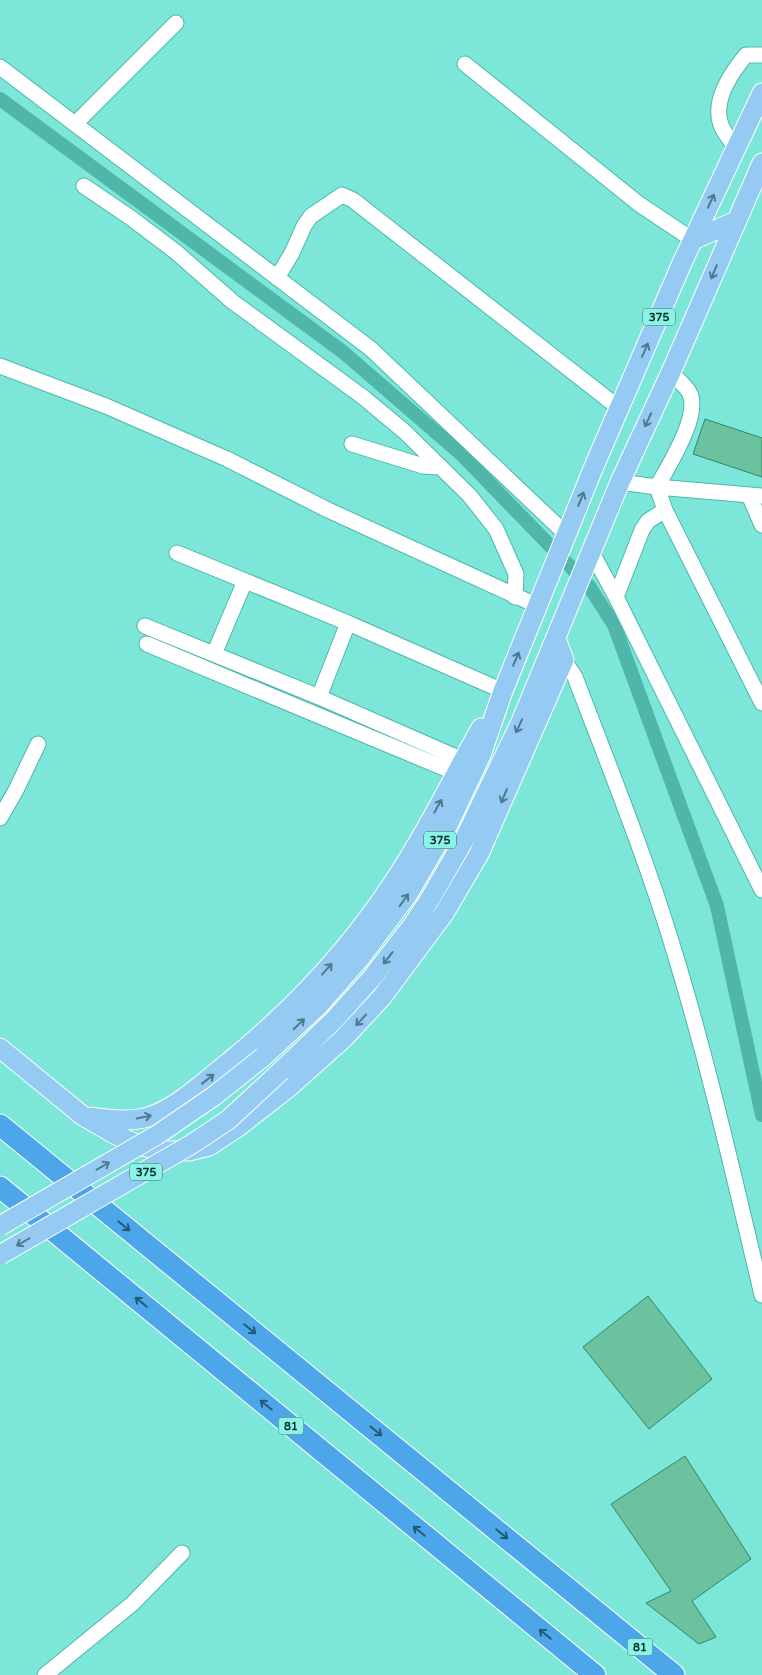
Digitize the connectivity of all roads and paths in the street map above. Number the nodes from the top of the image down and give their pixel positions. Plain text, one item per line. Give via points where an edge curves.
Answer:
1 (176, 23) dead end
2 (762, 55) edge
3 (465, 64) dead end
4 (0, 68) edge
5 (762, 93) edge
6 (75, 124) junction
7 (736, 148) junction
8 (762, 163) edge
9 (84, 186) dead end
10 (756, 195) edge
11 (736, 221) junction
12 (694, 240) junction
13 (278, 278) junction
14 (0, 366) edge
15 (671, 372) junction
16 (619, 408) junction
17 (352, 444) dead end
18 (441, 467) junction
19 (620, 482) junction
20 (657, 488) junction
21 (756, 495) edge
22 (664, 510) junction
23 (762, 525) edge
24 (565, 540) junction
25 (177, 553) dead end
26 (588, 558) junction
27 (245, 581) junction
28 (616, 596) junction
29 (515, 597) junction
30 (538, 606) junction
31 (348, 623) junction
32 (145, 626) dead end
33 (556, 639) junction
34 (147, 644) dead end
35 (214, 654) junction
36 (564, 660) junction
37 (503, 691) junction
38 (320, 698) junction
39 (762, 703) edge
40 (38, 744) dead end
41 (459, 766) junction
42 (0, 818) edge
43 (758, 870) edge
44 (762, 890) edge
45 (0, 1048) edge
46 (169, 1108) junction
47 (83, 1116) junction
48 (0, 1124) edge
49 (209, 1146) junction
50 (0, 1187) edge
51 (0, 1226) edge
52 (0, 1255) edge
53 (762, 1295) edge
54 (182, 1553) dead end
55 (589, 1670) edge
56 (45, 1675) edge
57 (674, 1675) edge

1 - 6 street
2 - 7 street via 746,55 721,96 718,111 721,126
3 - 12 street via 639,204
4 - 6 street
5 - 7 main road, 375
6 - 13 street
12 -> 7 main road, 375
8 - 10 main road, 375
9 - 18 street via 132,218 233,302 383,413
10 - 11 main road, 375
11 - 12 main road
11 -> 15 main road, 375
16 -> 12 main road, 375
13 - 16 street via 311,216 342,195 353,200
13 - 24 street via 371,349
14 - 29 street via 106,406 218,456
15 -> 19 main road, 375
15 - 20 street via 689,392 694,406 690,422
24 -> 16 main road, 375
17 - 18 street via 423,466
18 - 29 street via 479,506 496,529 516,574
19 - 20 street
19 - 26 main road, 375
20 - 21 street
20 - 22 street
21 - 23 street
22 - 28 street via 648,521 642,530
22 - 39 street
24 - 30 main road, 375
25 - 27 street
26 - 28 street
26 - 33 main road, 375
27 - 31 street
27 - 35 street
28 - 43 street
29 - 30 street
37 -> 30 main road, 375
31 - 37 street
31 - 38 street
32 - 35 street
33 - 36 main road
33 -> 52 main road, 375, bridge via 520,724 464,840 430,899 353,1000 315,1040 228,1120
34 - 41 street
35 - 38 street
36 -> 49 main road via 479,854 439,919 382,997 343,1039 274,1100
36 - 53 street via 575,677 633,829 675,953
37 - 41 main road
51 -> 37 main road, 375, bridge via 157,1135 214,1096 263,1058 319,1005 386,926 408,894 472,778
38 - 41 street
40 - 42 street
46 -> 41 main road via 242,1051 330,966 396,878
43 - 44 street
45 - 47 main road
47 -> 46 main road via 132,1120
46 - 49 main road via 168,1125 175,1137 189,1144
47 - 49 main road via 116,1136 152,1149 182,1152
48 -> 57 highway, 81
55 -> 50 highway, 81
54 - 56 street via 132,1604

